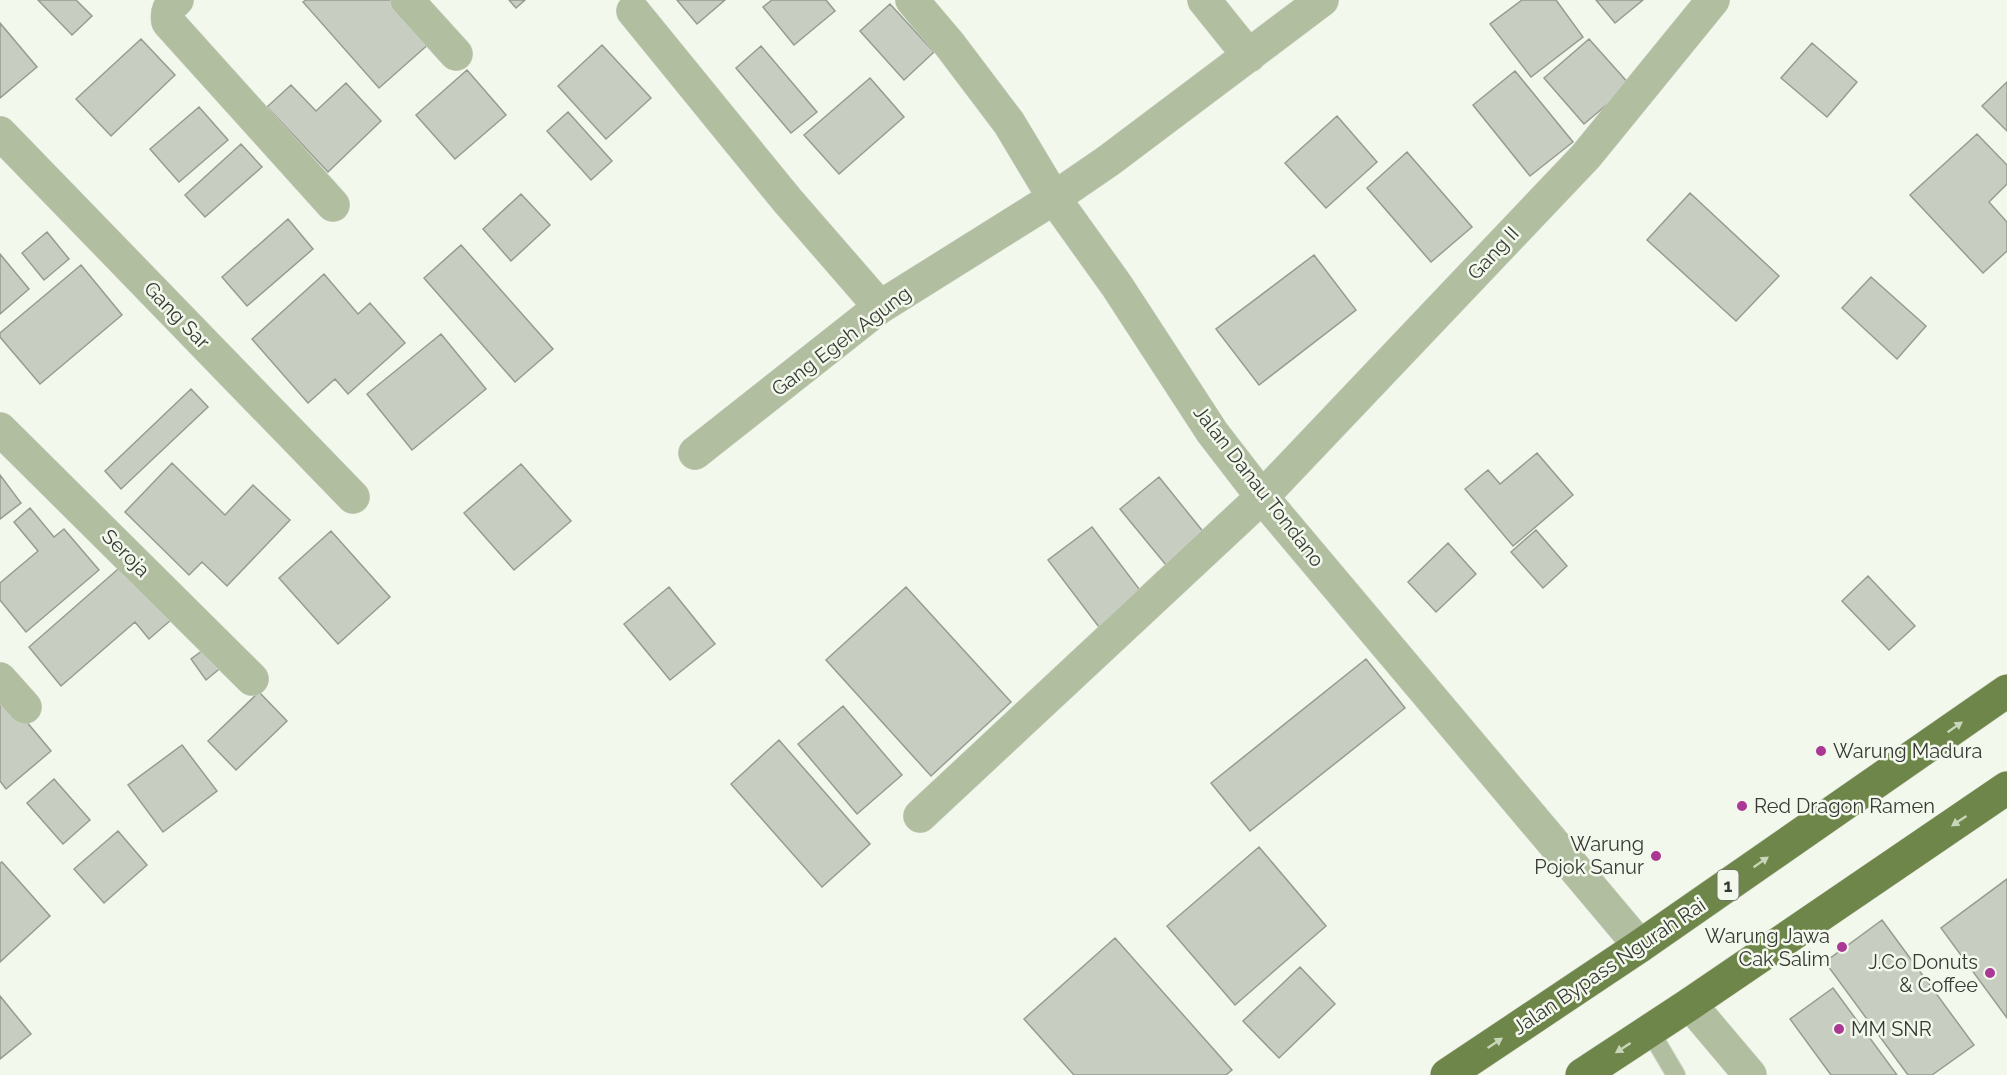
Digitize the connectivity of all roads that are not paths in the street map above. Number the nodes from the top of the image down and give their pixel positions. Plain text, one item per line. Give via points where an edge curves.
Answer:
1 (177, 0) edge
2 (407, 0) edge
3 (912, 0) edge
4 (1204, 0) edge
5 (1322, 0) edge
6 (1713, 0) edge
7 (633, 11) dead end
8 (456, 54) dead end
9 (1249, 56) junction
10 (0, 133) edge
11 (1054, 198) junction
12 (333, 205) dead end
13 (880, 307) junction
14 (0, 429) edge
15 (695, 453) dead end
16 (353, 497) dead end
17 (1262, 497) junction
18 (0, 679) edge
19 (252, 679) dead end
20 (2007, 691) edge
21 (25, 707) dead end
22 (2007, 788) edge
23 (920, 816) dead end
24 (1640, 946) junction
25 (1690, 1004) junction
26 (1650, 1031) junction
27 (1447, 1075) edge
28 (1582, 1075) edge
29 (1676, 1075) edge
30 (1750, 1075) edge

1 - 12 street via 166,14 168,22
2 - 8 street
3 - 11 street, Jalan Danau Tondano via 1009,123
4 - 9 street
5 - 9 street
6 - 17 street, Gang II via 1586,156
7 - 13 street
9 - 11 street
10 - 16 street, Gang Sar
11 - 13 street, Gang Egeh Agung
11 - 17 street, Jalan Danau Tondano via 1212,432
13 - 15 street, Gang Egeh Agung
14 - 19 street, Seroja
17 - 23 street, Gang II
17 - 24 street, Jalan Danau Tondano
18 - 21 street
24 -> 20 highway, Jalan Bypass Ngurah Rai / 1
22 -> 25 highway
27 -> 24 highway, Jalan Bypass Ngurah Rai / 1
25 - 26 highway
25 - 30 street
26 -> 28 highway
26 - 29 lane

